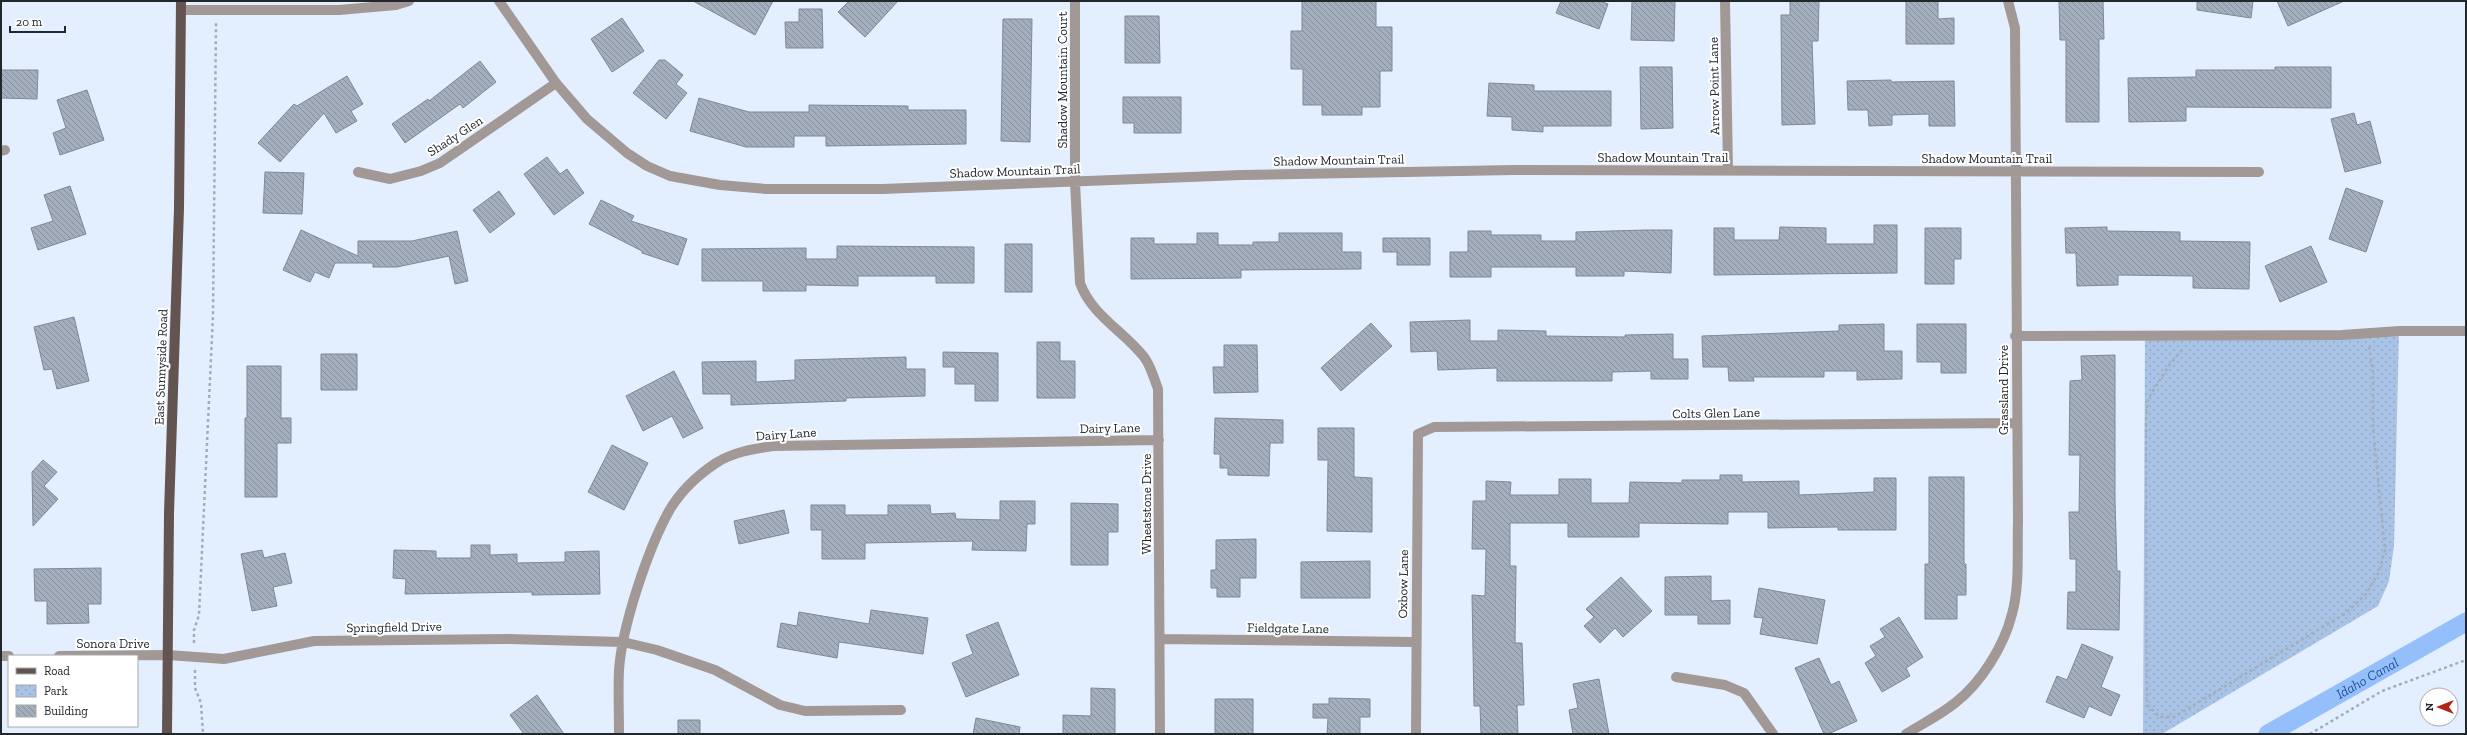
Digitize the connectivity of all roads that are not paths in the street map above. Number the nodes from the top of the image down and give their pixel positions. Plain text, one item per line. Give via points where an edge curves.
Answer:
1 (409, 1) edge
2 (499, 1) edge
3 (1076, 1) edge
4 (1725, 1) edge
5 (2008, 1) edge
6 (181, 6) edge
7 (556, 83) junction
8 (1728, 170) junction
9 (2015, 171) junction
10 (358, 172) dead end
11 (2259, 172) dead end
12 (1075, 182) junction
13 (2466, 331) edge
14 (2016, 336) junction
15 (2016, 423) junction
16 (1418, 434) joint
17 (1159, 440) junction
18 (1160, 639) junction
19 (623, 642) junction
20 (1415, 642) junction
21 (138, 656) edge
22 (168, 656) junction
23 (1676, 677) dead end
24 (901, 710) dead end
25 (167, 734) edge
26 (619, 734) edge
27 (1160, 734) edge
28 (1416, 734) edge
29 (1773, 734) edge
30 (1906, 734) edge

1 - 6 street via 396,5 339,10
2 - 7 street, Shadow Mountain Trail
3 - 12 street, Shadow Mountain Court
4 - 8 street, Arrow Point Lane
5 - 9 street, Grassland Drive via 2015,28
6 - 22 main road, East Sunnyside Road via 179,208 169,513
7 - 10 street, Shady Glen via 440,163 390,179
7 - 12 street, Shadow Mountain Trail via 587,119 627,153 647,166 670,176 720,185 766,189 882,189
8 - 9 street, Shadow Mountain Trail
8 - 12 street, Shadow Mountain Trail via 1522,170 1241,175
9 - 11 street, Shadow Mountain Trail
9 - 14 street, Grassland Drive
12 - 17 street, Wheatstone Drive via 1080,283 1094,309 1145,358 1158,389
13 - 14 street via 2399,331 2342,335
14 - 15 street, Grassland Drive
15 - 16 street, Colts Glen Lane via 1434,427
15 - 30 street, Grassland Drive via 2017,578 2012,614 1980,679 1955,703
16 - 20 street, Oxbow Lane
17 - 18 street, Wheatstone Drive
17 - 19 street, Dairy Lane via 773,446 741,451 717,463 694,480 669,510 644,569
18 - 20 street, Fieldgate Lane
18 - 27 street, Wheatstone Drive
19 - 22 street, Springfield Drive via 506,639 314,641 224,659
19 - 24 street, Springfield Drive via 657,650 715,670 780,705 805,711
19 - 26 street, Dairy Lane via 619,670
20 - 28 street, Oxbow Lane
21 - 22 street, Sonora Drive
22 - 25 main road, East Sunnyside Road
23 - 29 street via 1725,685 1744,694 1760,712

